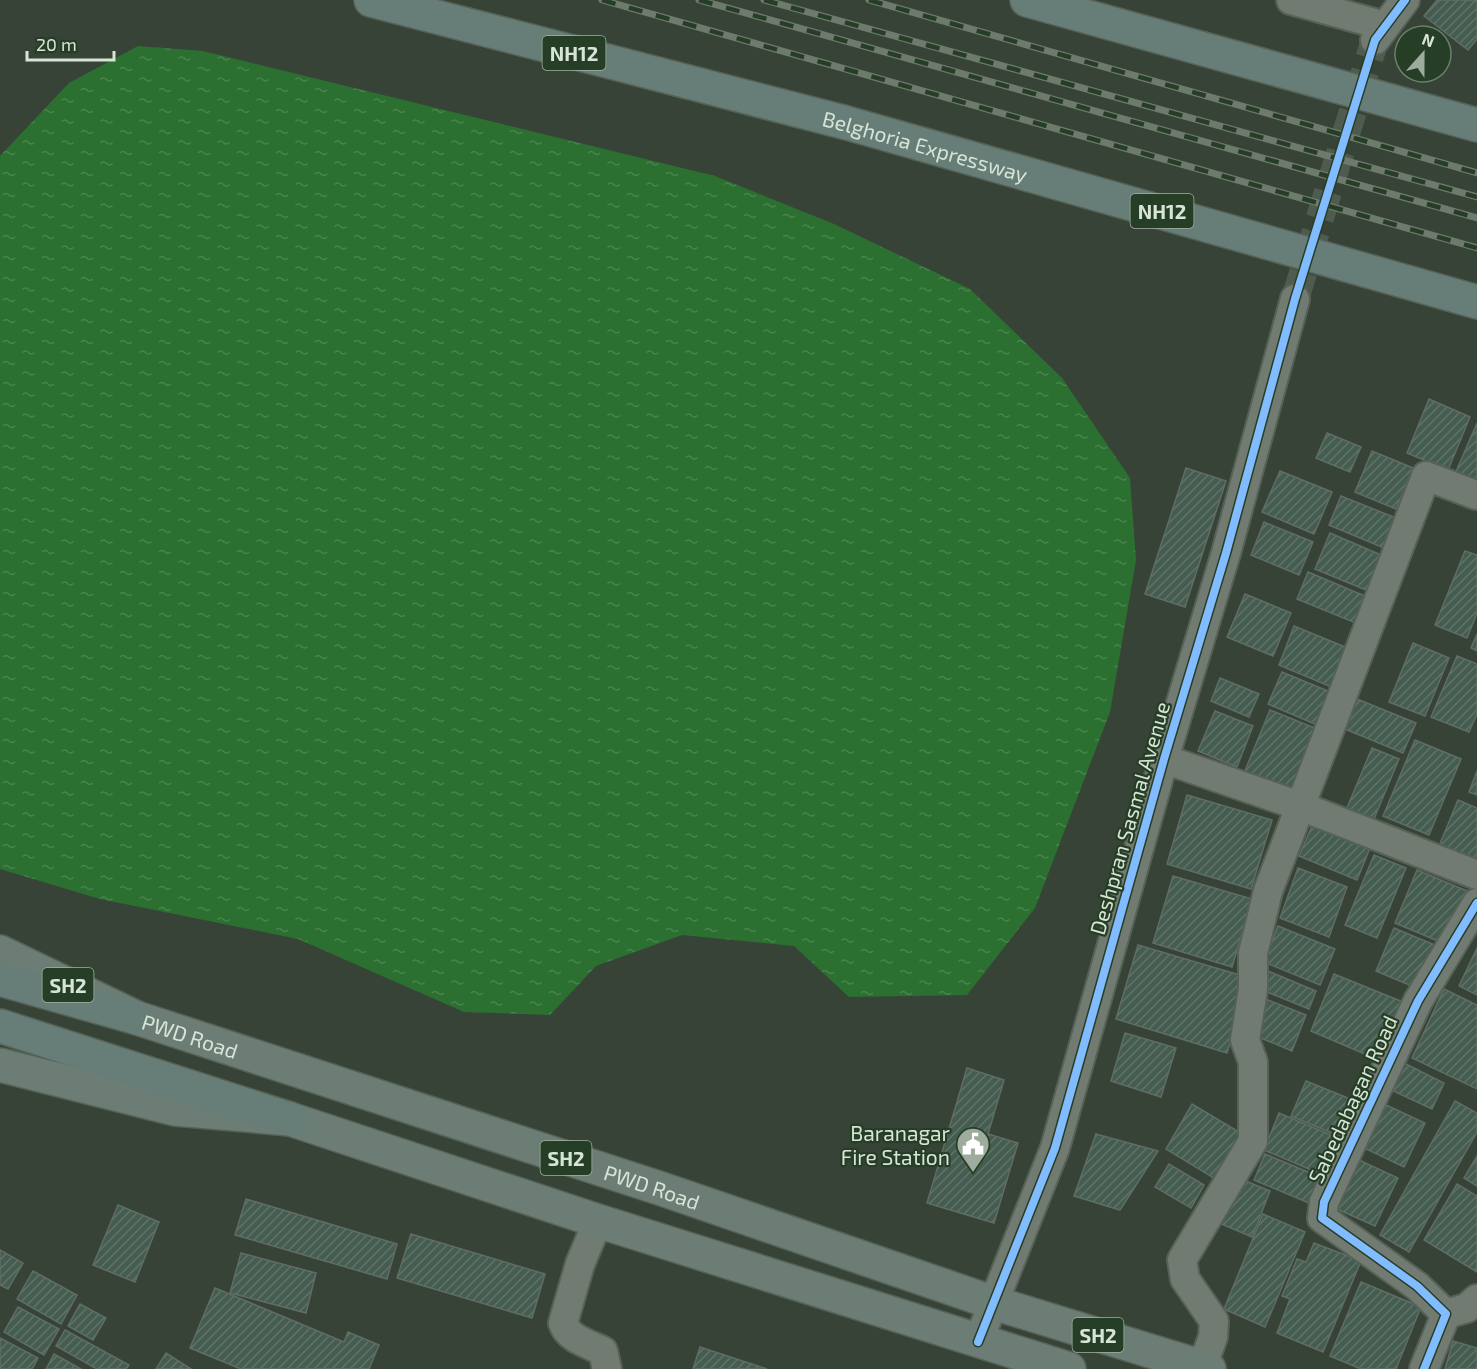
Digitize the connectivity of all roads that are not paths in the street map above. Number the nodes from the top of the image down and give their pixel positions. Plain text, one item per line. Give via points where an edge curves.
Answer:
1 (371, 0) edge
2 (1027, 0) edge
3 (1291, 0) edge
4 (1405, 0) edge
5 (1477, 125) edge
6 (1294, 298) tunnel mouth
7 (1477, 302) edge
8 (1476, 495) edge
9 (1164, 759) junction
10 (1300, 806) junction
11 (1477, 875) edge
12 (1477, 903) edge
13 (0, 952) edge
14 (0, 979) edge
15 (137, 1018) junction
16 (0, 1026) edge
17 (0, 1065) edge
18 (290, 1119) junction
19 (598, 1221) junction
20 (1477, 1299) edge
21 (994, 1302) junction
22 (1446, 1314) junction
23 (978, 1342) junction
24 (1205, 1368) edge
25 (607, 1369) edge
26 (1069, 1369) edge
27 (1424, 1369) edge

1 - 7 highway, Belghoria Expressway / NH12 via 847,123
2 - 5 highway
3 - 4 street via 1380,33
6 - 9 street, Deshpran Sasmal Avenue via 1226,552
8 - 10 street via 1426,476
9 - 10 street
9 - 21 street, Deshpran Sasmal Avenue via 1054,1148
10 - 11 street
10 - 24 street via 1268,891 1253,953 1245,1040 1252,1062 1253,1141 1182,1260 1185,1279 1214,1321
12 - 22 street, Sabedabagan Road via 1418,1001 1324,1202 1322,1218 1417,1286
13 - 15 main road, PWD Road / SH2
14 - 15 highway
15 - 21 main road, PWD Road / SH2
16 - 18 highway
17 - 18 main road, SH2 via 175,1109
18 - 19 main road, SH2
19 - 23 main road, SH2
19 - 25 street via 580,1264 563,1323 565,1331 573,1337 603,1351
20 - 22 street via 1467,1308
21 - 23 street, Deshpran Sasmal Avenue
21 - 24 main road, PWD Road / SH2
22 - 27 street
23 - 26 main road, SH2

